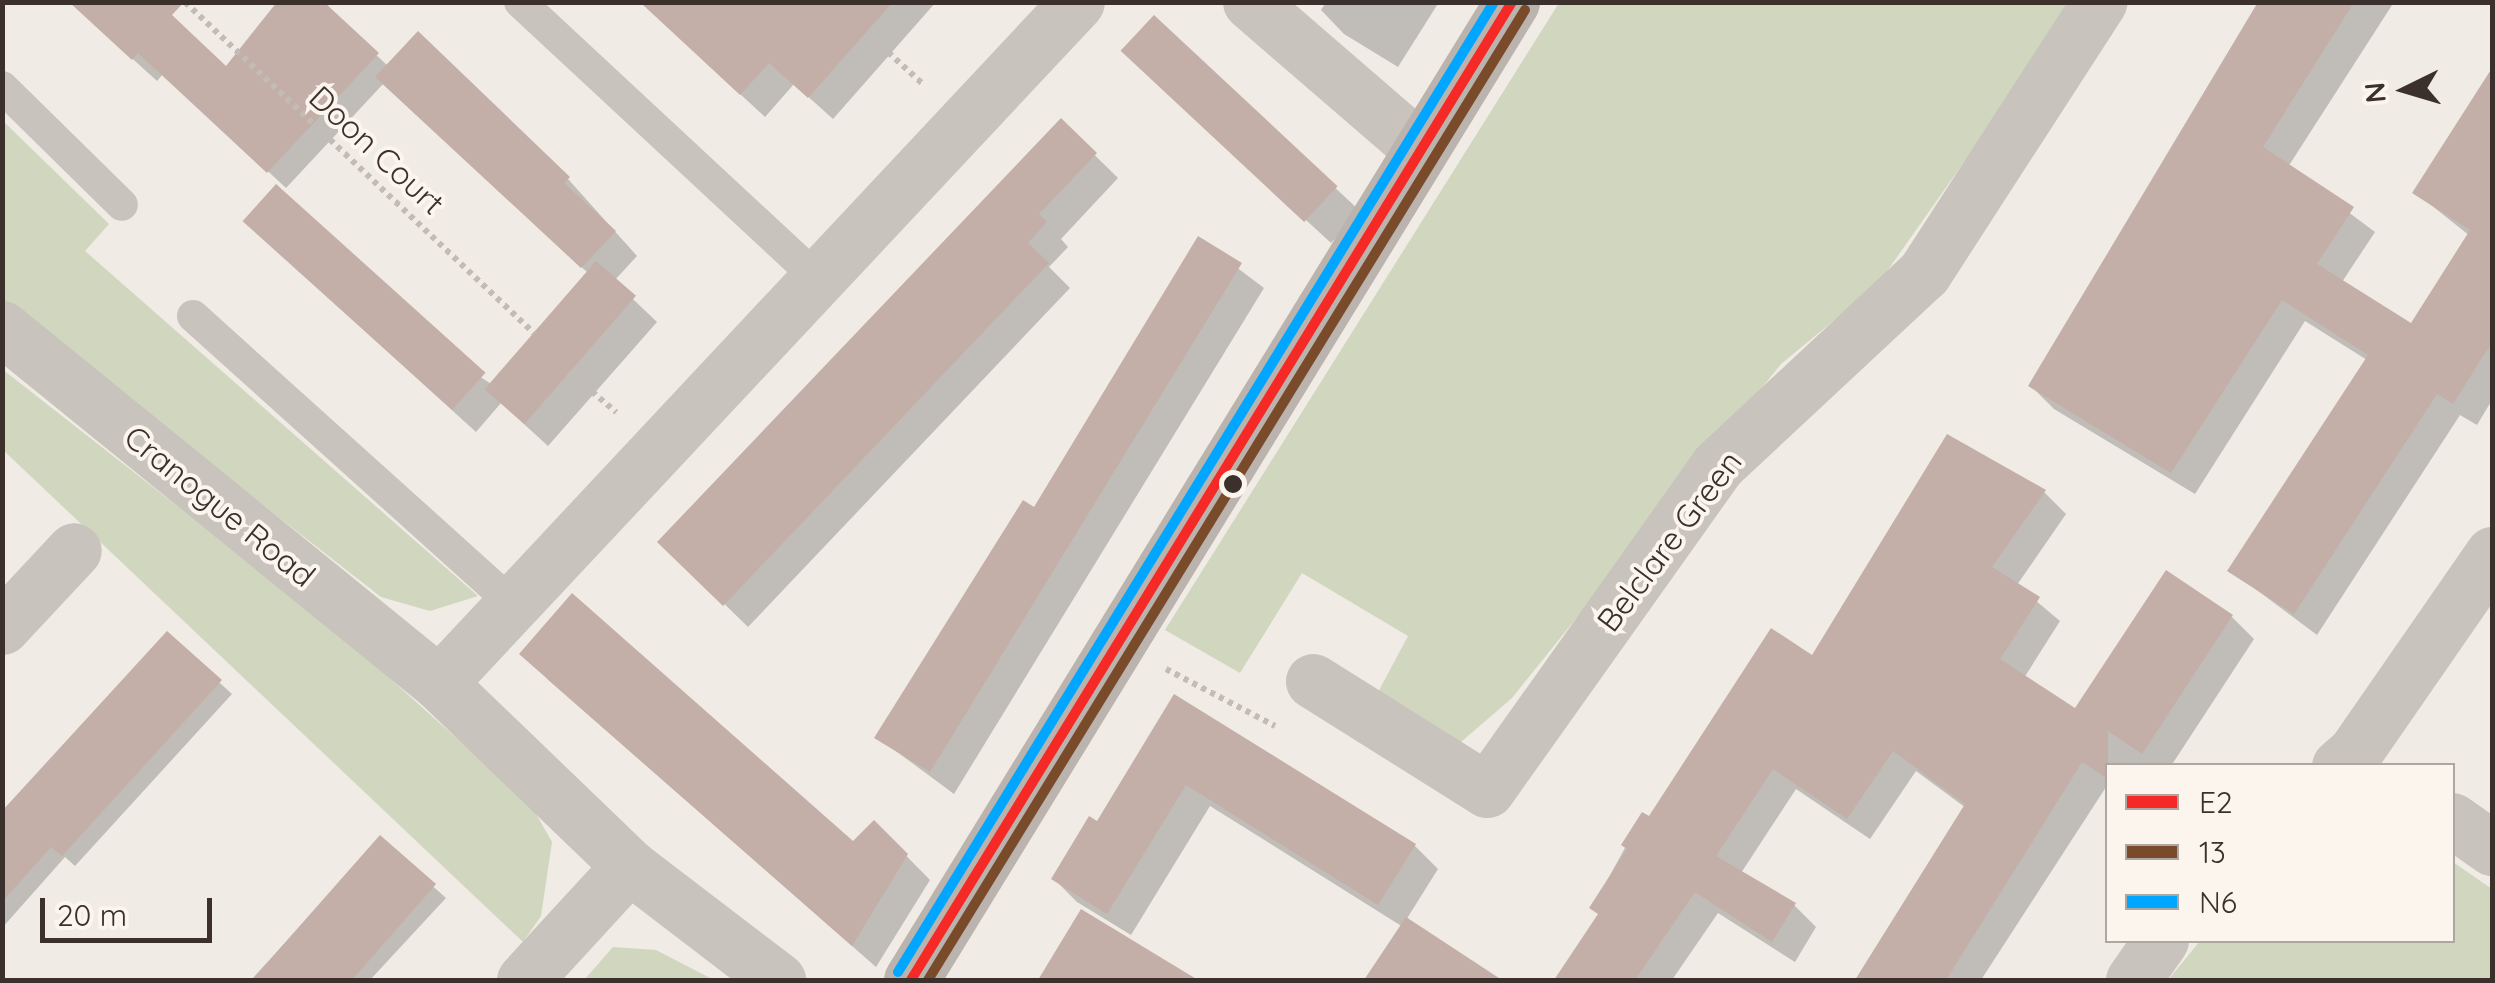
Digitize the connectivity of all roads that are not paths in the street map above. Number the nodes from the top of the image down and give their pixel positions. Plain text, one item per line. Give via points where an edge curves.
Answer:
1 (520, 2) edge
2 (1077, 2) edge
3 (1250, 2) edge
4 (1512, 2) edge
5 (2099, 2) edge
6 (2, 87) edge
7 (1419, 148) junction
8 (122, 205) dead end
9 (818, 280) junction
10 (193, 316) dead end
11 (2, 328) edge
12 (74, 550) dead end
13 (2492, 554) edge
14 (513, 604) junction
15 (2, 627) edge
16 (1313, 681) road end
17 (439, 683) junction
18 (2356, 761) edge
19 (2455, 822) edge
20 (2492, 848) edge
21 (629, 866) junction
22 (2159, 943) edge
23 (524, 980) edge
24 (778, 980) edge
25 (911, 980) edge
26 (2133, 980) edge

1 - 9 lane
2 - 9 street
3 - 7 street
4 - 7 street
5 - 16 street, Belclare Green via 1924,273 1718,465 1487,790
6 - 8 lane
7 - 25 street
9 - 14 street
10 - 14 lane
11 - 17 street, Cranogue Road
12 - 15 street
13 - 18 street
14 - 17 street
17 - 21 street, Cranogue Road
19 - 20 street
21 - 23 street
21 - 24 street, Cranogue Road
22 - 26 street

